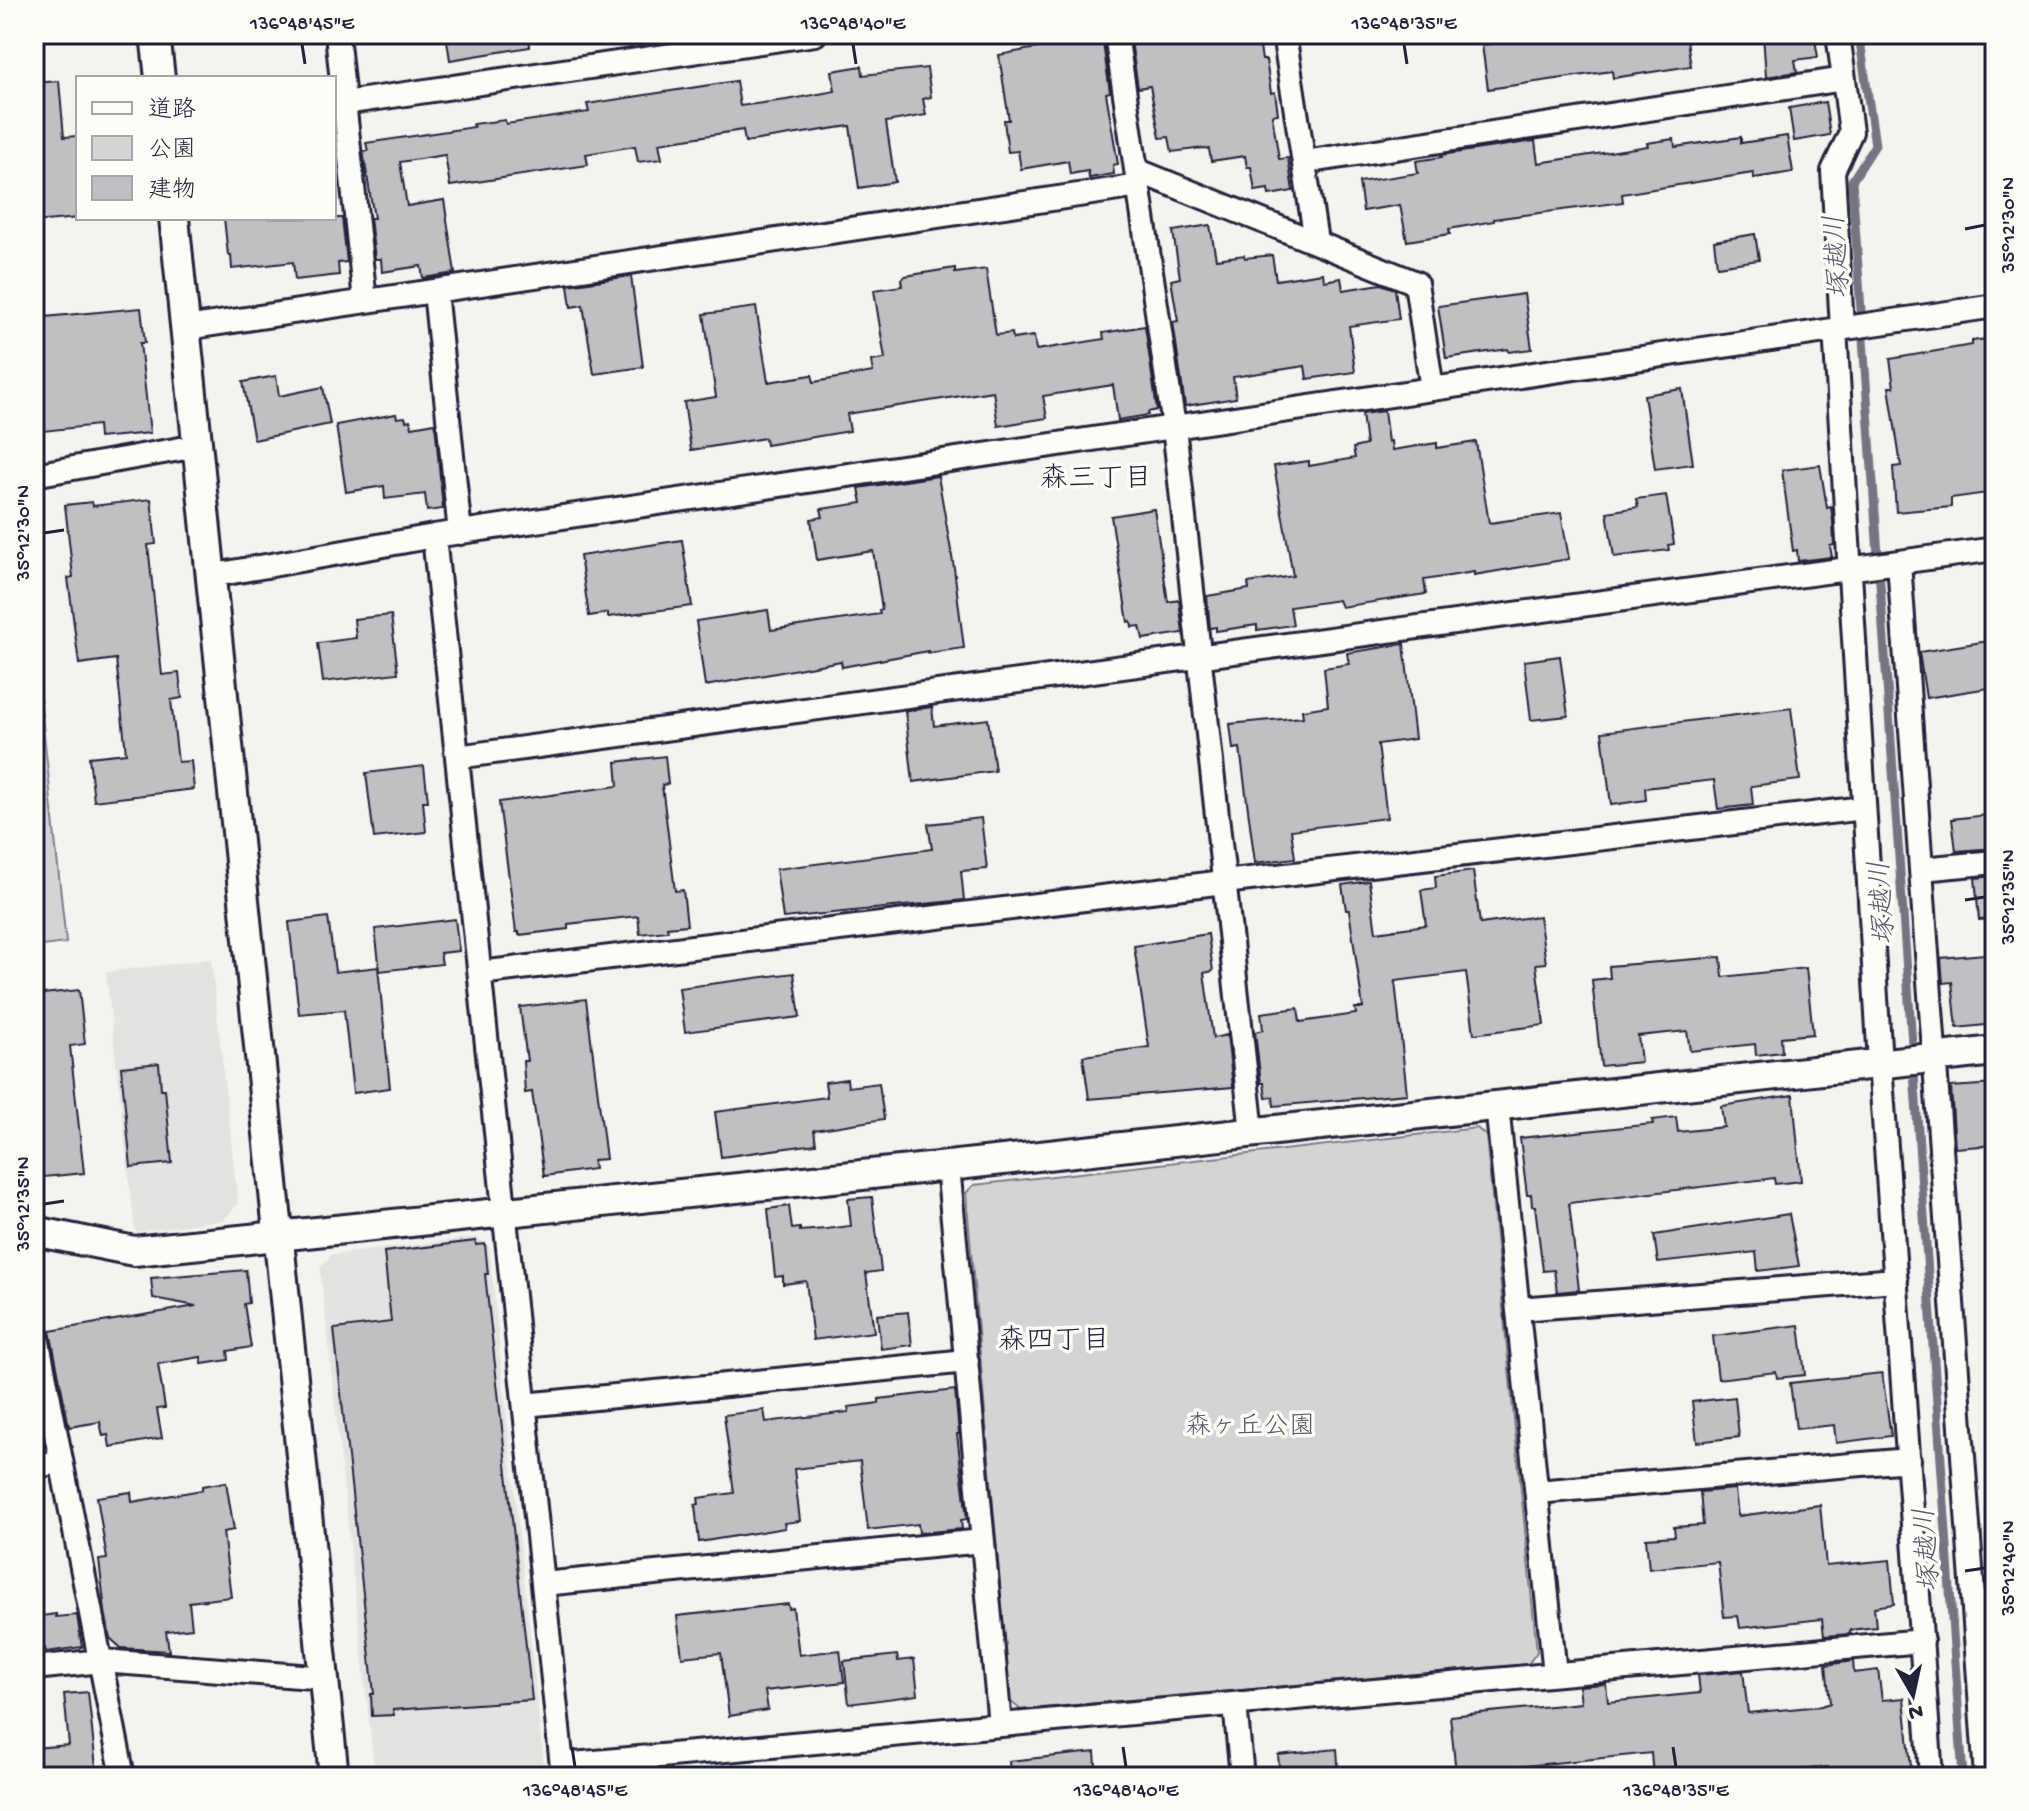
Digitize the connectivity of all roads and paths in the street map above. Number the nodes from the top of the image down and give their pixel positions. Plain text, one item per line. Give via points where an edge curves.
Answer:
1 (155, 34) edge
2 (337, 34) edge
3 (815, 34) edge
4 (1116, 34) edge
5 (1284, 34) edge
6 (1838, 34) edge
7 (160, 76) edge
8 (1844, 79) junction
9 (344, 103) junction
10 (1304, 162) junction
11 (1138, 178) junction
12 (174, 220) edge
13 (1316, 241) junction
14 (435, 291) junction
15 (365, 301) junction
16 (1995, 306) edge
17 (186, 328) junction
18 (1841, 328) junction
19 (1432, 389) junction
20 (1174, 427) junction
21 (197, 446) junction
22 (34, 475) edge
23 (460, 533) junction
24 (434, 536) junction
25 (1995, 549) edge
26 (1896, 563) junction
27 (1858, 568) junction
28 (210, 576) junction
29 (1199, 657) junction
30 (457, 757) junction
31 (1864, 808) junction
32 (1995, 862) edge
33 (1922, 869) junction
34 (1224, 882) junction
35 (480, 973) junction
36 (1995, 1051) edge
37 (1932, 1058) junction
38 (1888, 1062) junction
39 (1497, 1105) junction
40 (1252, 1132) junction
41 (948, 1166) junction
42 (505, 1210) junction
43 (34, 1231) edge
44 (279, 1234) junction
45 (1896, 1280) junction
46 (1518, 1309) junction
47 (34, 1322) edge
48 (967, 1361) junction
49 (525, 1405) junction
50 (1909, 1460) junction
51 (61, 1462) junction
52 (34, 1466) edge
53 (1537, 1492) junction
54 (983, 1541) junction
55 (543, 1584) junction
56 (1922, 1641) junction
57 (102, 1661) junction
58 (34, 1668) edge
59 (1555, 1674) junction
60 (326, 1678) junction
61 (1235, 1704) junction
62 (1000, 1725) junction
63 (562, 1771) edge
64 (123, 1777) edge
65 (334, 1777) edge
66 (1242, 1777) edge
67 (1931, 1777) edge
68 (1986, 1777) edge

1 - 7 street
2 - 9 street
3 - 9 street
4 - 11 street
5 - 10 street
6 - 8 street
8 - 10 street
8 - 18 street via 1851,132 1833,171
9 - 15 street
10 - 13 street
11 - 13 street
11 - 14 street
11 - 20 street
12 - 17 street
13 - 19 street via 1416,283
14 - 15 street
14 - 23 street
15 - 17 street
16 - 18 street
17 - 21 street
18 - 19 street
18 - 27 street
19 - 20 street
20 - 23 street
20 - 29 street
21 - 22 street
21 - 28 street
23 - 24 street
24 - 28 street
24 - 30 street
25 - 26 street
26 - 27 street
26 - 33 street
27 - 29 street
27 - 31 street
28 - 44 street
29 - 30 street
29 - 34 street
30 - 35 street
31 - 34 street
31 - 38 street
32 - 33 street
33 - 37 street
34 - 35 street
34 - 40 street
35 - 42 street
36 - 37 street
37 - 38 street
37 - 68 street
38 - 39 street
38 - 45 street
39 - 40 street
39 - 46 street
40 - 41 street
41 - 42 street
41 - 48 street
42 - 44 street
42 - 49 street
43 - 44 street via 134,1251
44 - 60 street
45 - 46 street
45 - 50 street
46 - 53 street
47 - 51 street
48 - 49 street
48 - 54 street
49 - 55 street
50 - 53 street
50 - 56 street
51 - 52 street
51 - 57 street
53 - 59 street
54 - 55 street
54 - 62 street
55 - 63 street
56 - 59 street
56 - 67 street
57 - 58 street
57 - 60 street
57 - 64 street
59 - 61 street
60 - 65 street
61 - 62 street
61 - 66 street
62 - 63 street

